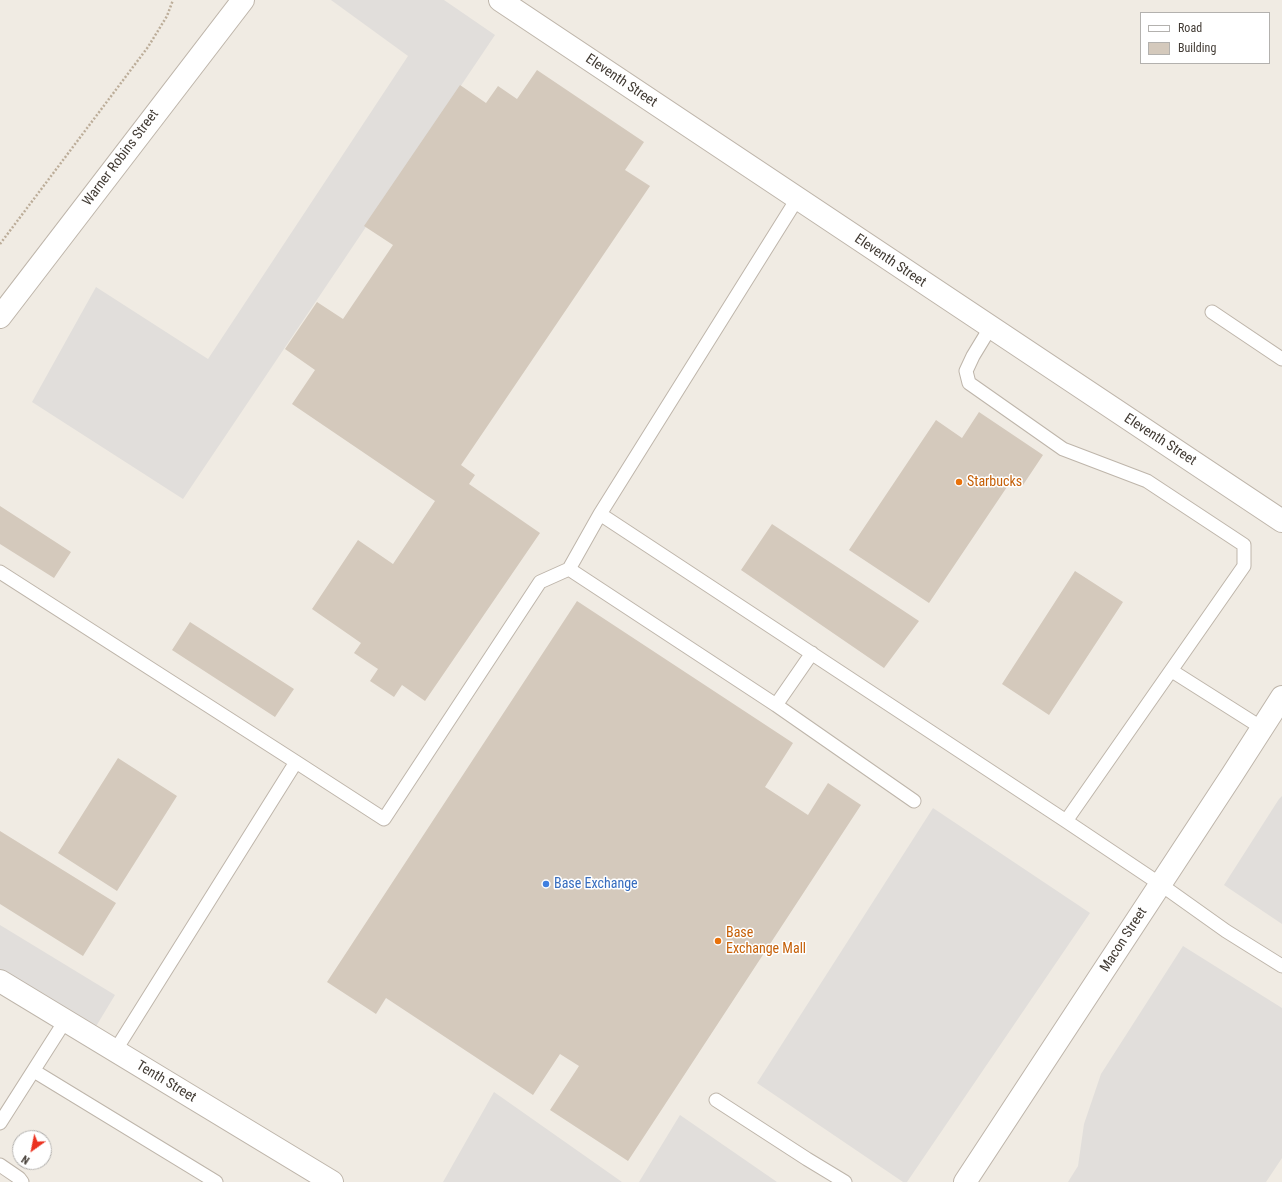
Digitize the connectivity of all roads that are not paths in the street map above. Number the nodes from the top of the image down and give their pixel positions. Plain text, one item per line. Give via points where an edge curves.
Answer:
1 (243, 0) edge
2 (500, 0) edge
3 (797, 199) junction
4 (1212, 312) dead end
5 (0, 317) edge
6 (990, 328) junction
7 (1282, 359) edge
8 (600, 514) junction
9 (1282, 521) edge
10 (569, 570) junction
11 (0, 572) edge
12 (812, 654) junction
13 (1172, 671) junction
14 (1282, 697) edge
15 (776, 705) junction
16 (1262, 728) junction
17 (296, 762) junction
18 (914, 801) dead end
19 (1066, 821) junction
20 (1160, 884) junction
21 (1282, 966) edge
22 (0, 982) edge
23 (65, 1020) junction
24 (115, 1051) junction
25 (34, 1071) junction
26 (716, 1100) dead end
27 (0, 1123) edge
28 (806, 1159) junction
29 (0, 1165) edge
30 (22, 1182) edge
31 (216, 1182) edge
32 (332, 1182) edge
33 (836, 1182) edge
34 (845, 1182) edge
35 (965, 1182) edge

1 - 5 street, Warner Robins Street
2 - 3 street, Eleventh Street
3 - 6 street, Eleventh Street
3 - 8 lane
4 - 7 lane
6 - 9 street, Eleventh Street
6 - 13 lane via 966,371 969,383 1063,449 1147,481 1244,545 1244,566
8 - 10 lane
8 - 12 lane
10 - 15 lane
10 - 17 lane via 540,582 384,819
11 - 17 lane
12 - 15 lane
12 - 19 lane
13 - 16 lane
13 - 19 lane
14 - 16 street, Macon Street
15 - 18 lane
16 - 20 street, Macon Street
17 - 24 lane
19 - 20 lane
20 - 21 lane via 1226,931
20 - 35 street, Macon Street
22 - 23 street, Tenth Street
23 - 24 street, Tenth Street
23 - 25 lane
24 - 32 street, Tenth Street
25 - 27 lane
25 - 31 lane
26 - 28 lane
28 - 33 lane
28 - 34 lane
29 - 30 lane

